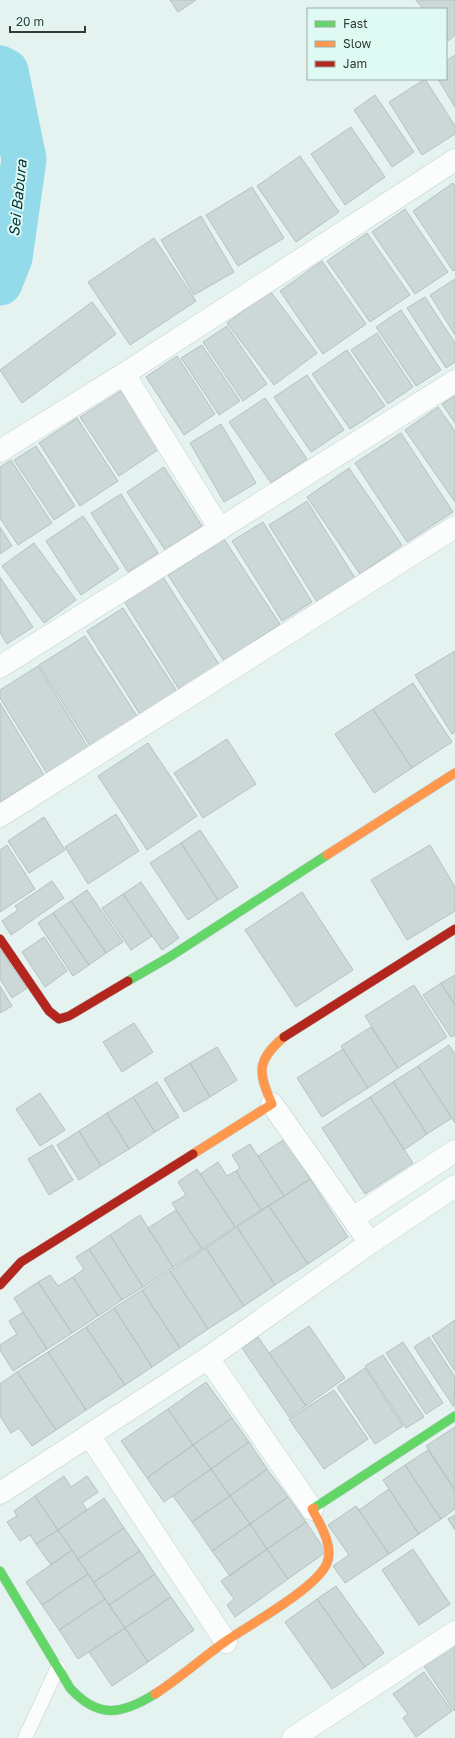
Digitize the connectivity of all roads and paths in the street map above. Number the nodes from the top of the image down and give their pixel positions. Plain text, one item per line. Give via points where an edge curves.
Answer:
1 (455, 160) edge
2 (124, 374) junction
3 (455, 381) edge
4 (0, 451) edge
5 (455, 527) edge
6 (220, 529) junction
7 (0, 667) edge
8 (455, 773) edge
9 (0, 816) edge
10 (455, 929) edge
11 (0, 939) edge
12 (272, 1104) junction
13 (455, 1151) edge
14 (455, 1186) edge
15 (353, 1218) junction
16 (370, 1242) junction
17 (0, 1285) edge
18 (208, 1358) junction
19 (455, 1416) edge
20 (89, 1435) junction
21 (0, 1493) edge
22 (312, 1509) junction
23 (0, 1571) edge
24 (455, 1632) edge
25 (226, 1642) junction
26 (58, 1667) junction
27 (25, 1738) edge
28 (293, 1738) edge

1 - 2 street
2 - 4 street
2 - 6 street
3 - 6 street
5 - 9 street
6 - 7 street
8 - 11 street via 171,956 69,1016 59,1019 49,1011
10 - 12 street via 286,1035 267,1052 262,1062 261,1079
12 - 15 street
12 - 17 street via 21,1262
13 - 15 street
14 - 16 street
15 - 16 street
16 - 18 street
18 - 20 street
18 - 22 street
19 - 22 street
20 - 21 street
20 - 25 street
22 - 25 street via 329,1548 327,1563 303,1588
23 - 26 street
24 - 28 street
25 - 26 street via 138,1704 118,1710 99,1711 82,1702
26 - 27 lane

